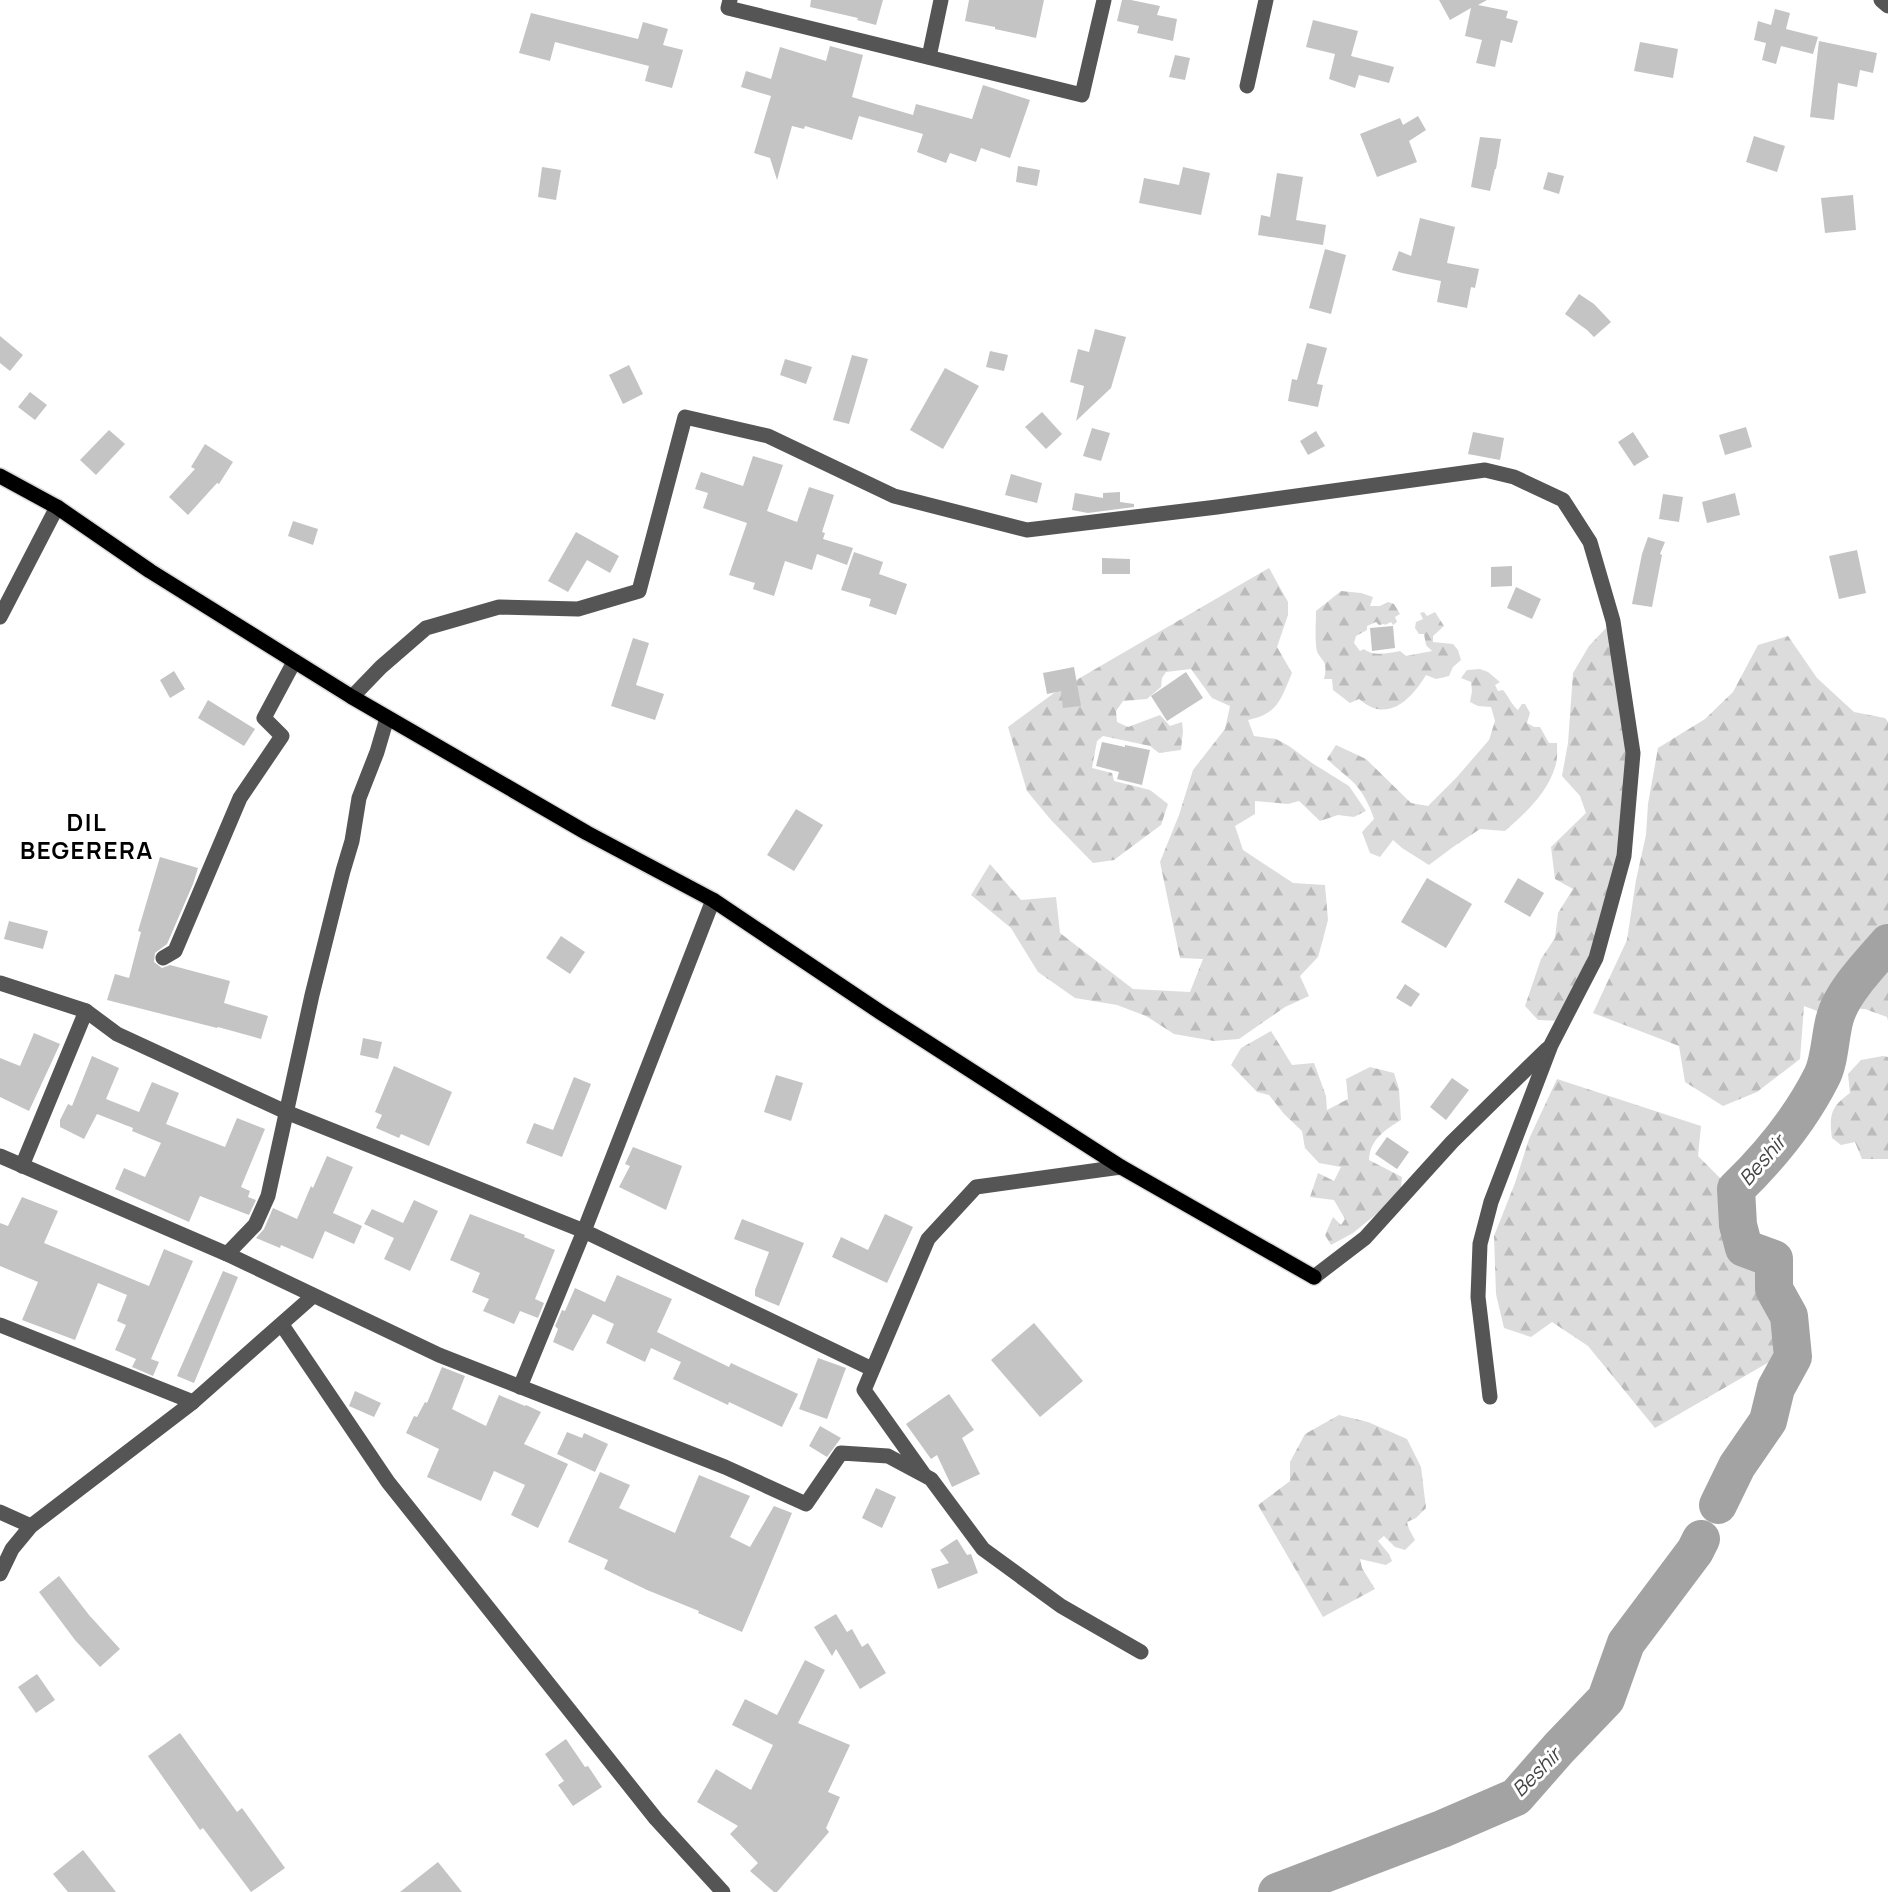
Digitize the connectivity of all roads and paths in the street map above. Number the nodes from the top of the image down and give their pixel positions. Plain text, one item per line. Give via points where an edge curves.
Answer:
1 (730, 0) edge
2 (941, 0) edge
3 (1104, 0) edge
4 (1266, 0) edge
5 (1881, 0) edge
6 (1888, 6) edge
7 (929, 57) junction
8 (1247, 86) dead end
9 (0, 476) edge
10 (57, 507) junction
11 (0, 616) edge
12 (294, 662) junction
13 (352, 697) junction
14 (387, 718) junction
15 (713, 900) junction
16 (164, 958) dead end
17 (0, 983) edge
18 (86, 1011) junction
19 (1551, 1045) junction
20 (286, 1112) junction
21 (0, 1156) edge
22 (22, 1166) junction
23 (1120, 1167) junction
24 (584, 1231) junction
25 (226, 1254) junction
26 (1314, 1277) joint
27 (313, 1296) junction
28 (282, 1324) junction
29 (0, 1325) edge
30 (872, 1369) junction
31 (520, 1387) junction
32 (1490, 1397) dead end
33 (193, 1402) junction
34 (924, 1476) junction
35 (0, 1512) edge
36 (31, 1526) junction
37 (0, 1574) edge
38 (1141, 1652) dead end
39 (723, 1892) edge

1 - 7 street via 728,8
2 - 7 street
3 - 7 street via 1082,94
4 - 8 street
5 - 6 street
9 - 10 main road
10 - 11 street
10 - 12 main road
12 - 13 main road
12 - 16 street via 264,718 282,736 240,798 175,951
13 - 14 main road
13 - 19 street via 426,628 499,607 578,609 639,591 685,417 768,436 894,496 1027,530 1485,470 1514,477 1563,500 1590,542 1614,621 1633,753 1624,856 1596,958
14 - 15 main road
14 - 20 street via 359,798
15 - 23 main road
15 - 24 street
17 - 18 street
18 - 20 street via 117,1034
18 - 22 street
19 - 26 street via 1452,1142 1365,1238
19 - 32 street via 1491,1202 1480,1244 1478,1297
20 - 24 street
20 - 25 street via 268,1196 255,1225
21 - 22 street
22 - 25 street
23 - 26 main road
23 - 30 street via 976,1187 928,1239
24 - 30 street
24 - 31 street
25 - 27 street
27 - 28 street
27 - 31 street via 439,1355
28 - 33 street
28 - 39 street via 388,1482 656,1819
29 - 33 street
30 - 34 street via 864,1390
31 - 34 street via 725,1467 806,1504 841,1453 888,1456
33 - 36 street
34 - 38 street via 931,1479 983,1549 1061,1606
35 - 36 street
36 - 37 street via 12,1549

